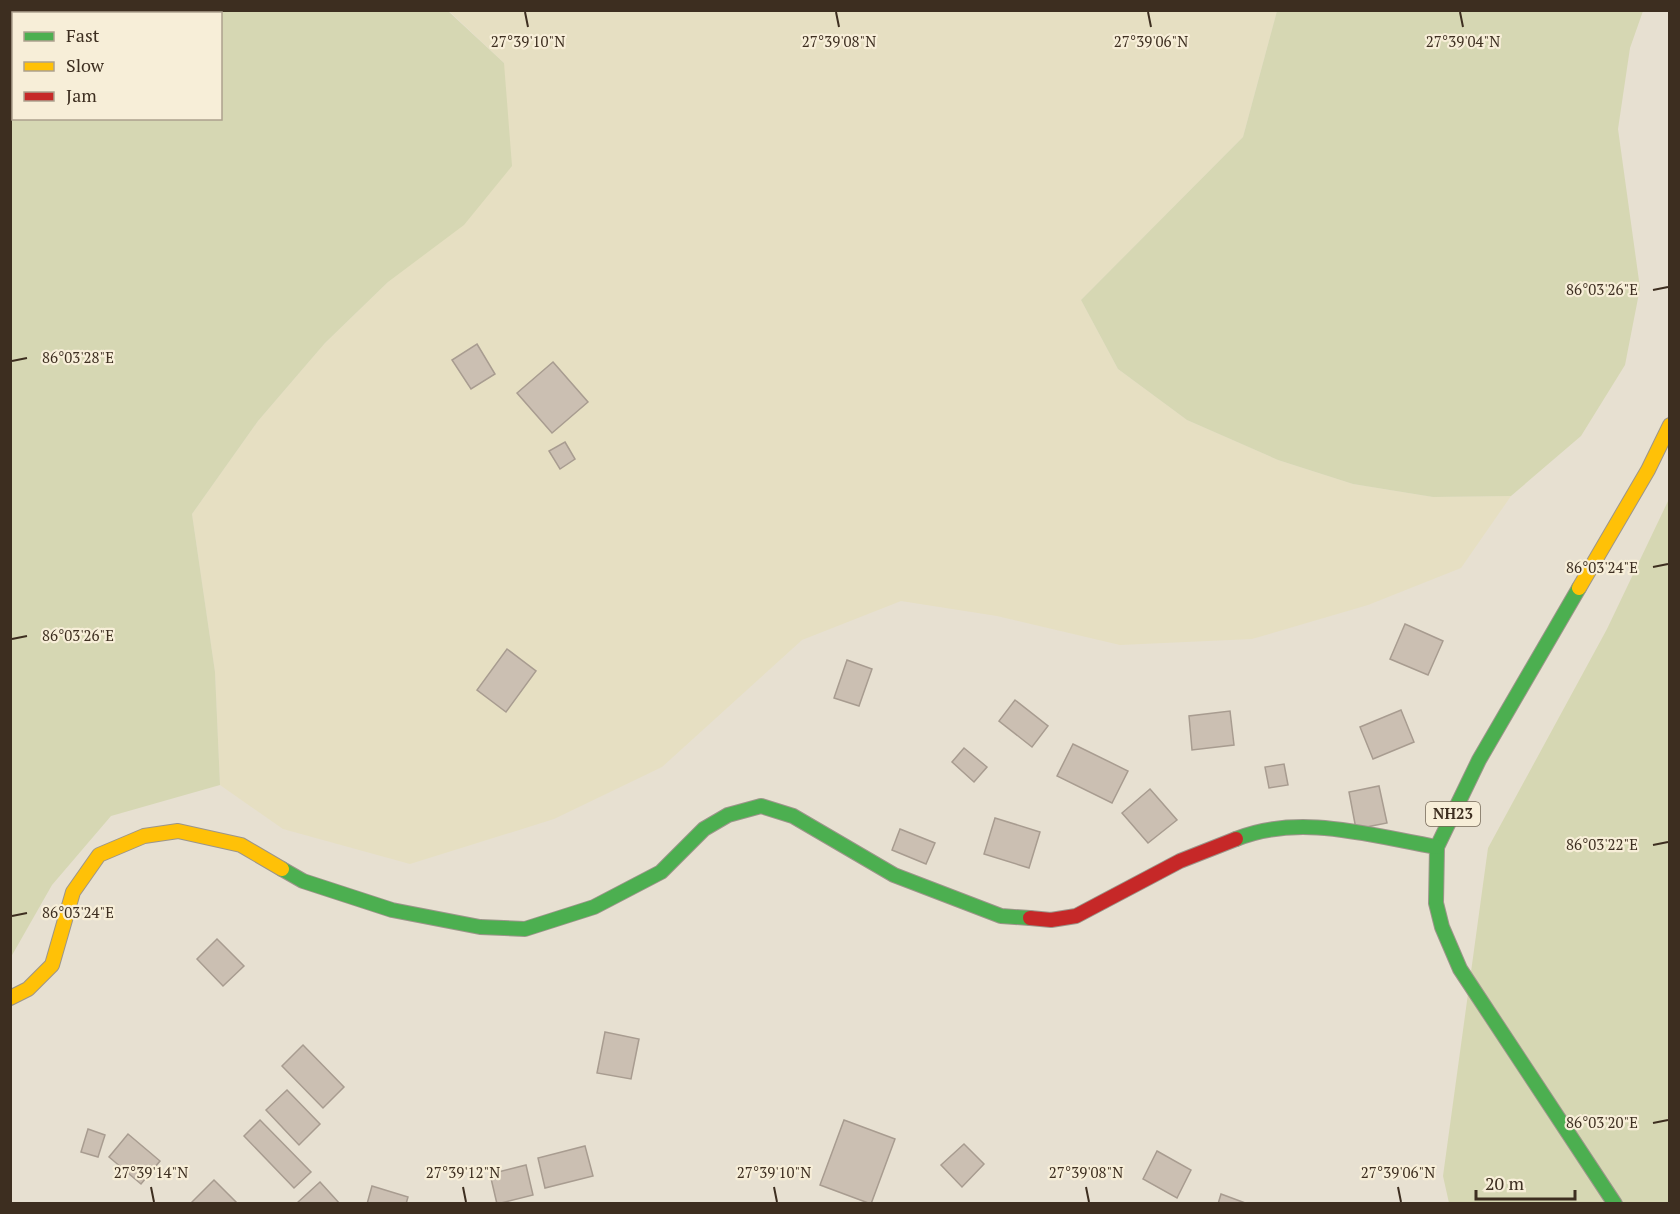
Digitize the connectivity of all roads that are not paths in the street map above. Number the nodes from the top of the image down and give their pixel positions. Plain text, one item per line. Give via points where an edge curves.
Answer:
1 (1670, 425) edge
2 (1437, 847) junction
3 (10, 998) edge
4 (1615, 1203) edge

1 - 2 main road, NH23 via 1648,470 1479,760
2 - 3 main road via 1339,830 1287,826 1258,830 1180,861 1076,916 1051,920 1001,916 894,875 793,816 761,806 728,815 704,829 661,872 594,907 525,929 480,927 392,910 303,881 241,845 178,831 144,836 99,855 73,892 52,965 28,989
2 - 4 main road, NH23 via 1436,903 1460,969

